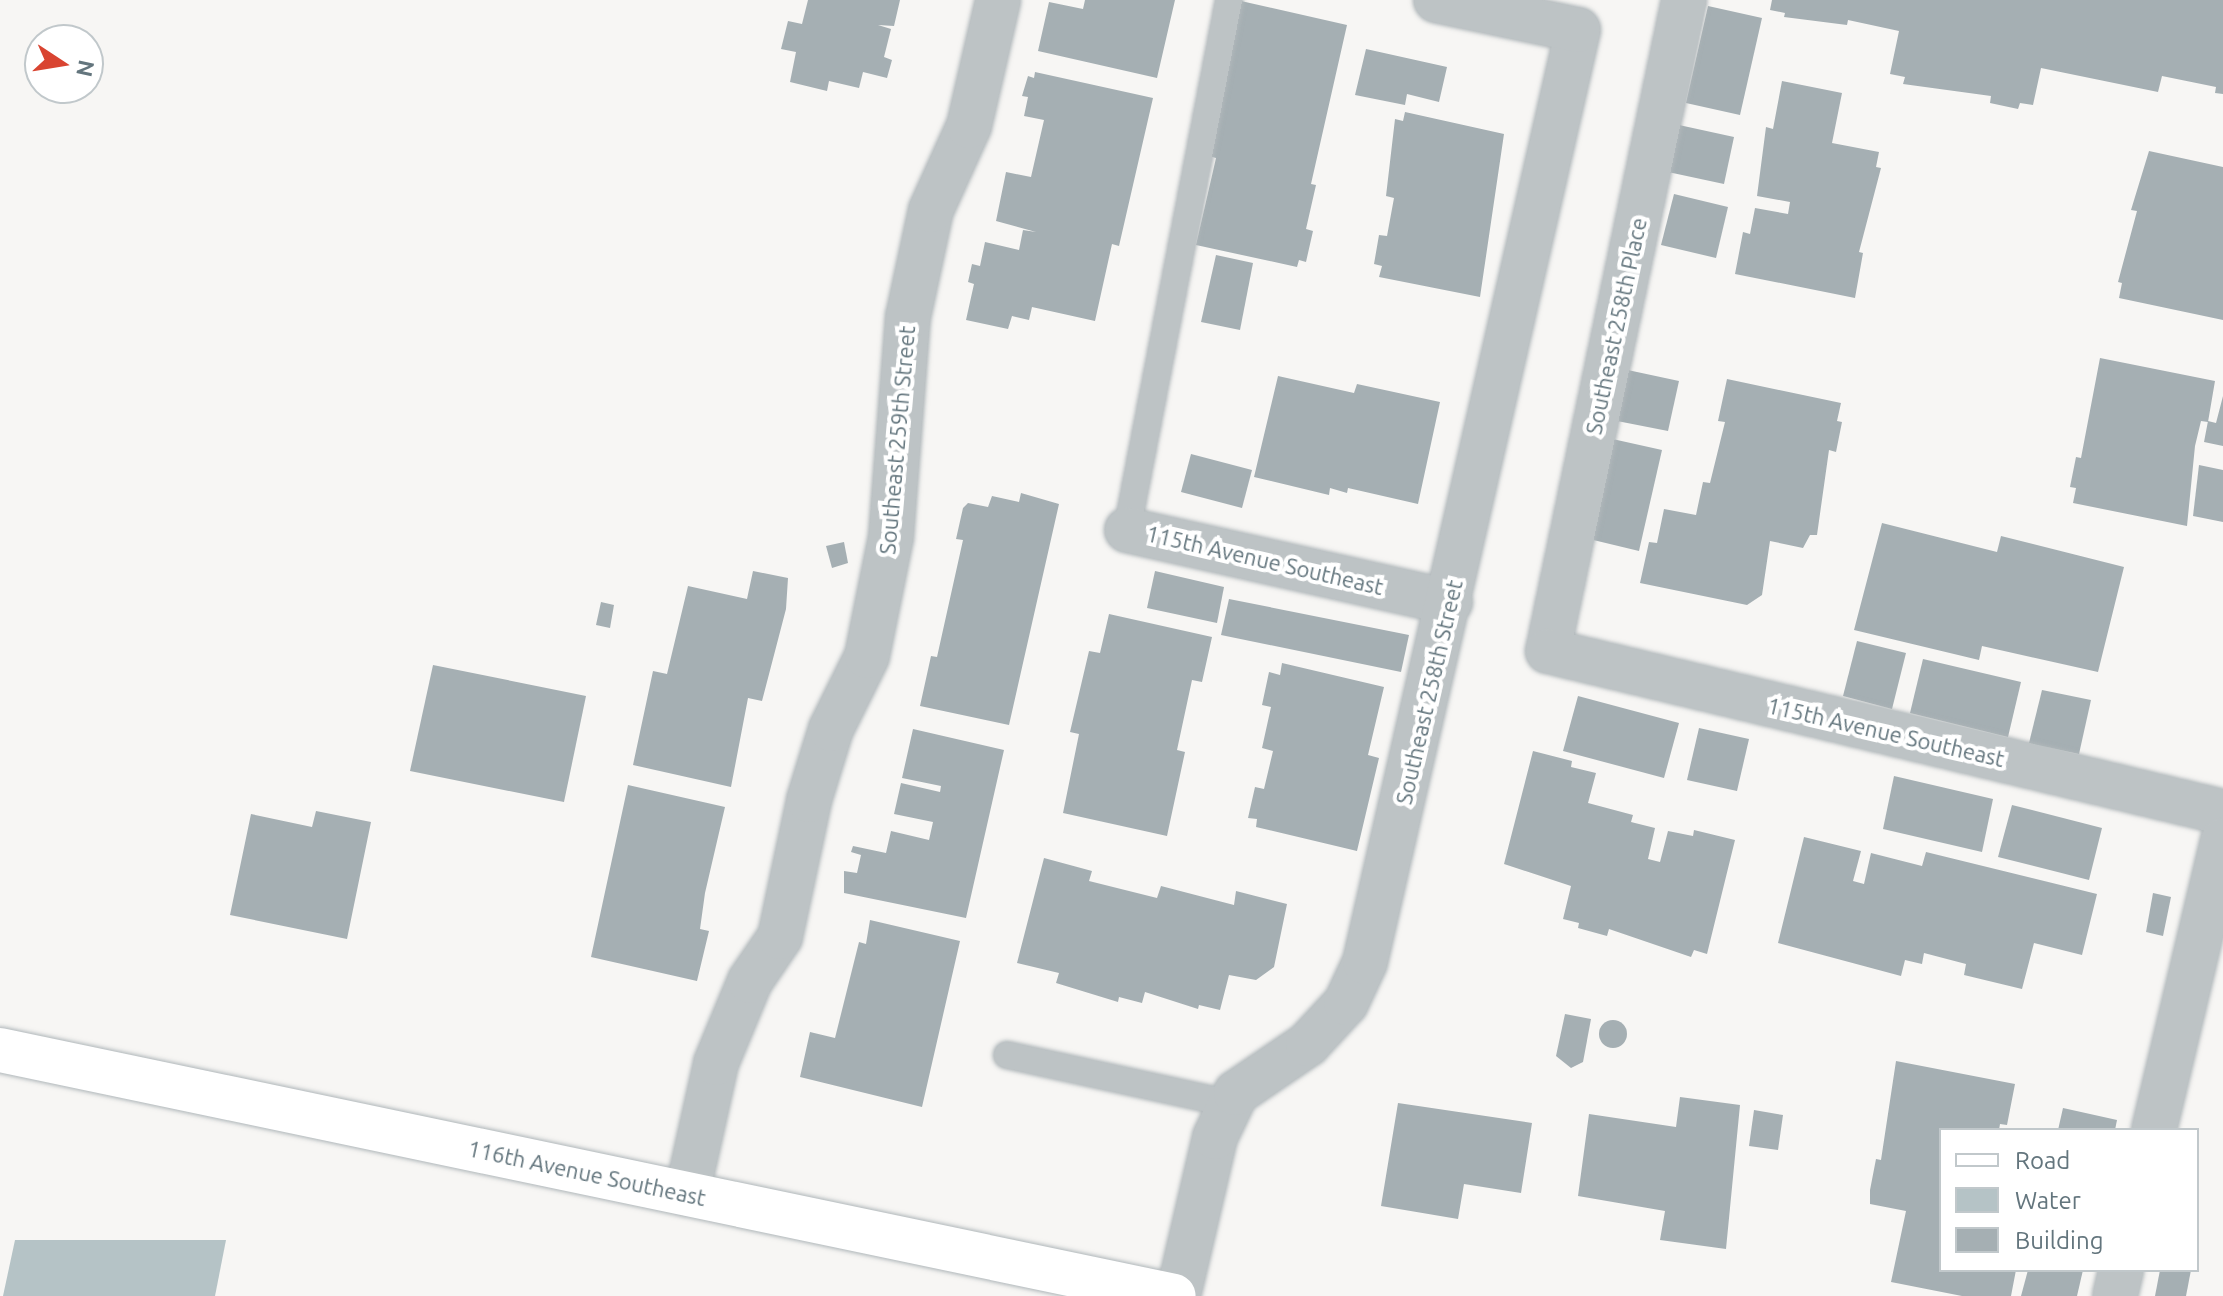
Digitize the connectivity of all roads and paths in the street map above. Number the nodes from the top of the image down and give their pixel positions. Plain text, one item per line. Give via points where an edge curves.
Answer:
1 (998, 0) edge
2 (1229, 0) edge
3 (1436, 0) edge
4 (1684, 0) edge
5 (1127, 530) joint
6 (1450, 602) junction
7 (1548, 651) joint
8 (2223, 812) edge
9 (2223, 840) edge
10 (0, 1050) edge
11 (1007, 1055) dead end
12 (1231, 1104) junction
13 (2154, 1128) edge
14 (687, 1194) junction
15 (2121, 1272) edge
16 (1176, 1296) edge
17 (2115, 1296) edge

1 - 14 street, Southeast 259th Street via 969,126 931,210 908,317 891,537 867,656 831,729 809,800 780,937 750,981 716,1063
2 - 5 lane
3 - 6 street, Southeast 258th Street via 1578,30
4 - 7 street, Southeast 258th Place
5 - 6 street, 115th Avenue Southeast
6 - 12 street, Southeast 258th Street via 1365,962 1346,1003 1308,1044 1236,1093
7 - 8 street, 115th Avenue Southeast
9 - 13 street
10 - 14 main road, 116th Avenue Southeast
11 - 12 lane
12 - 16 street, Southeast 258th Street via 1215,1137
14 - 16 main road, 116th Avenue Southeast
15 - 17 street

